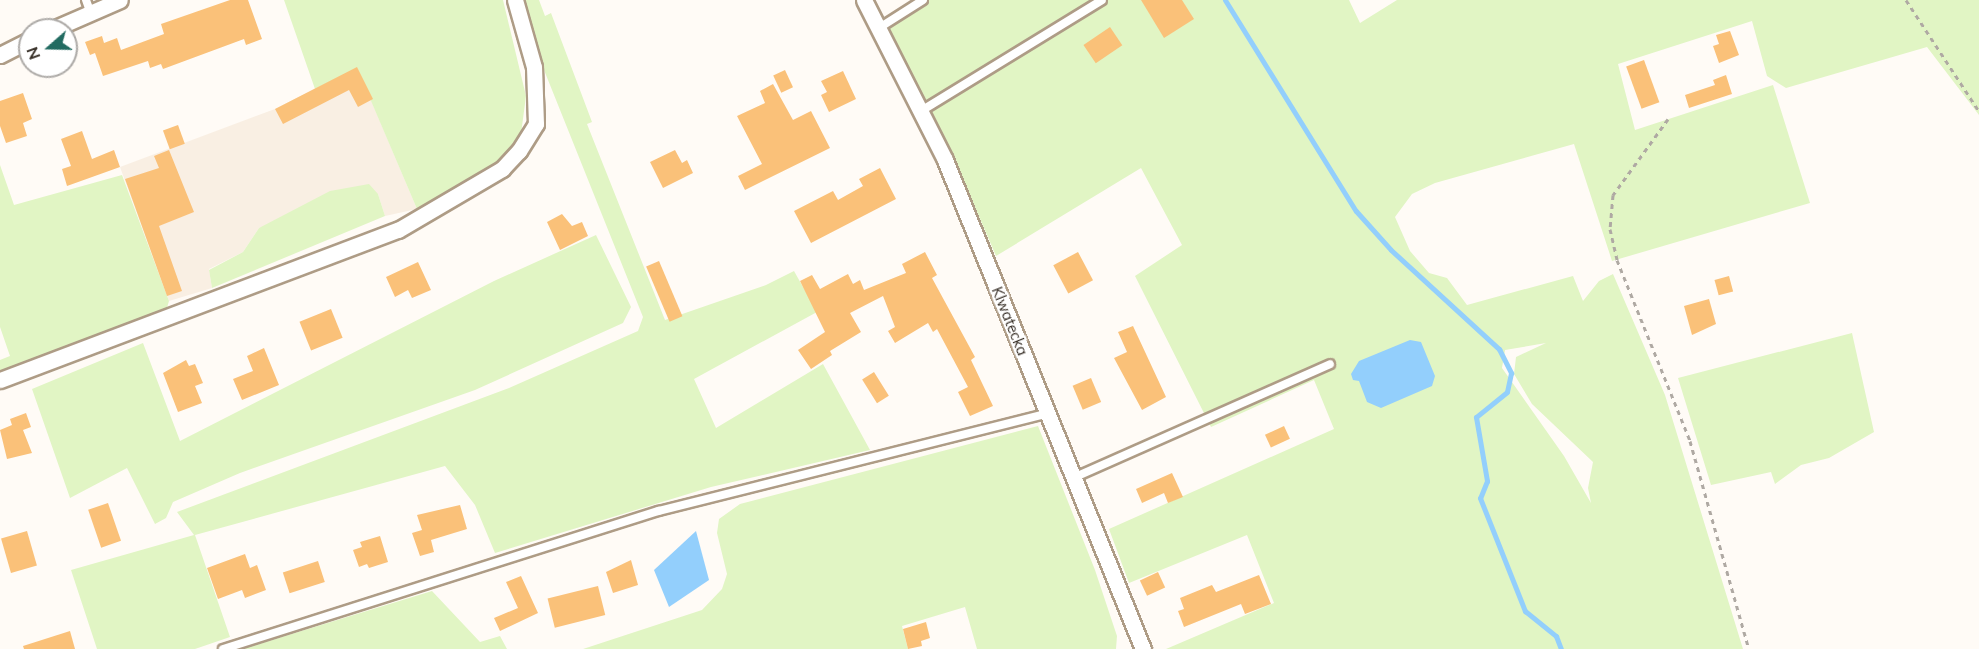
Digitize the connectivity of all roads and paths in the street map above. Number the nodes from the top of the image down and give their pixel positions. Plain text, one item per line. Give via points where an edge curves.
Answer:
1 (120, 0) edge
2 (515, 0) edge
3 (864, 0) edge
4 (923, 0) edge
5 (1102, 0) edge
6 (1906, 0) edge
7 (88, 5) edge
8 (69, 18) edge
9 (879, 28) junction
10 (18, 46) edge
11 (0, 55) edge
12 (921, 111) junction
13 (1979, 111) edge
14 (1668, 119) dead end
15 (1330, 364) dead end
16 (0, 380) edge
17 (1048, 413) junction
18 (1073, 478) junction
19 (223, 649) edge
20 (1143, 649) edge
21 (1749, 649) edge

1 - 7 street
2 - 16 street via 534,67 536,124 502,169 398,230
3 - 9 street, Klwatecka
4 - 9 lane
5 - 12 lane
6 - 13 path
7 - 8 street
9 - 12 street, Klwatecka
10 - 11 street
12 - 17 street, Klwatecka via 945,160
14 - 21 path via 1612,195 1610,229 1640,320 1687,432
15 - 18 lane
17 - 18 street, Klwatecka
17 - 19 lane via 659,511
18 - 20 street, Klwatecka

